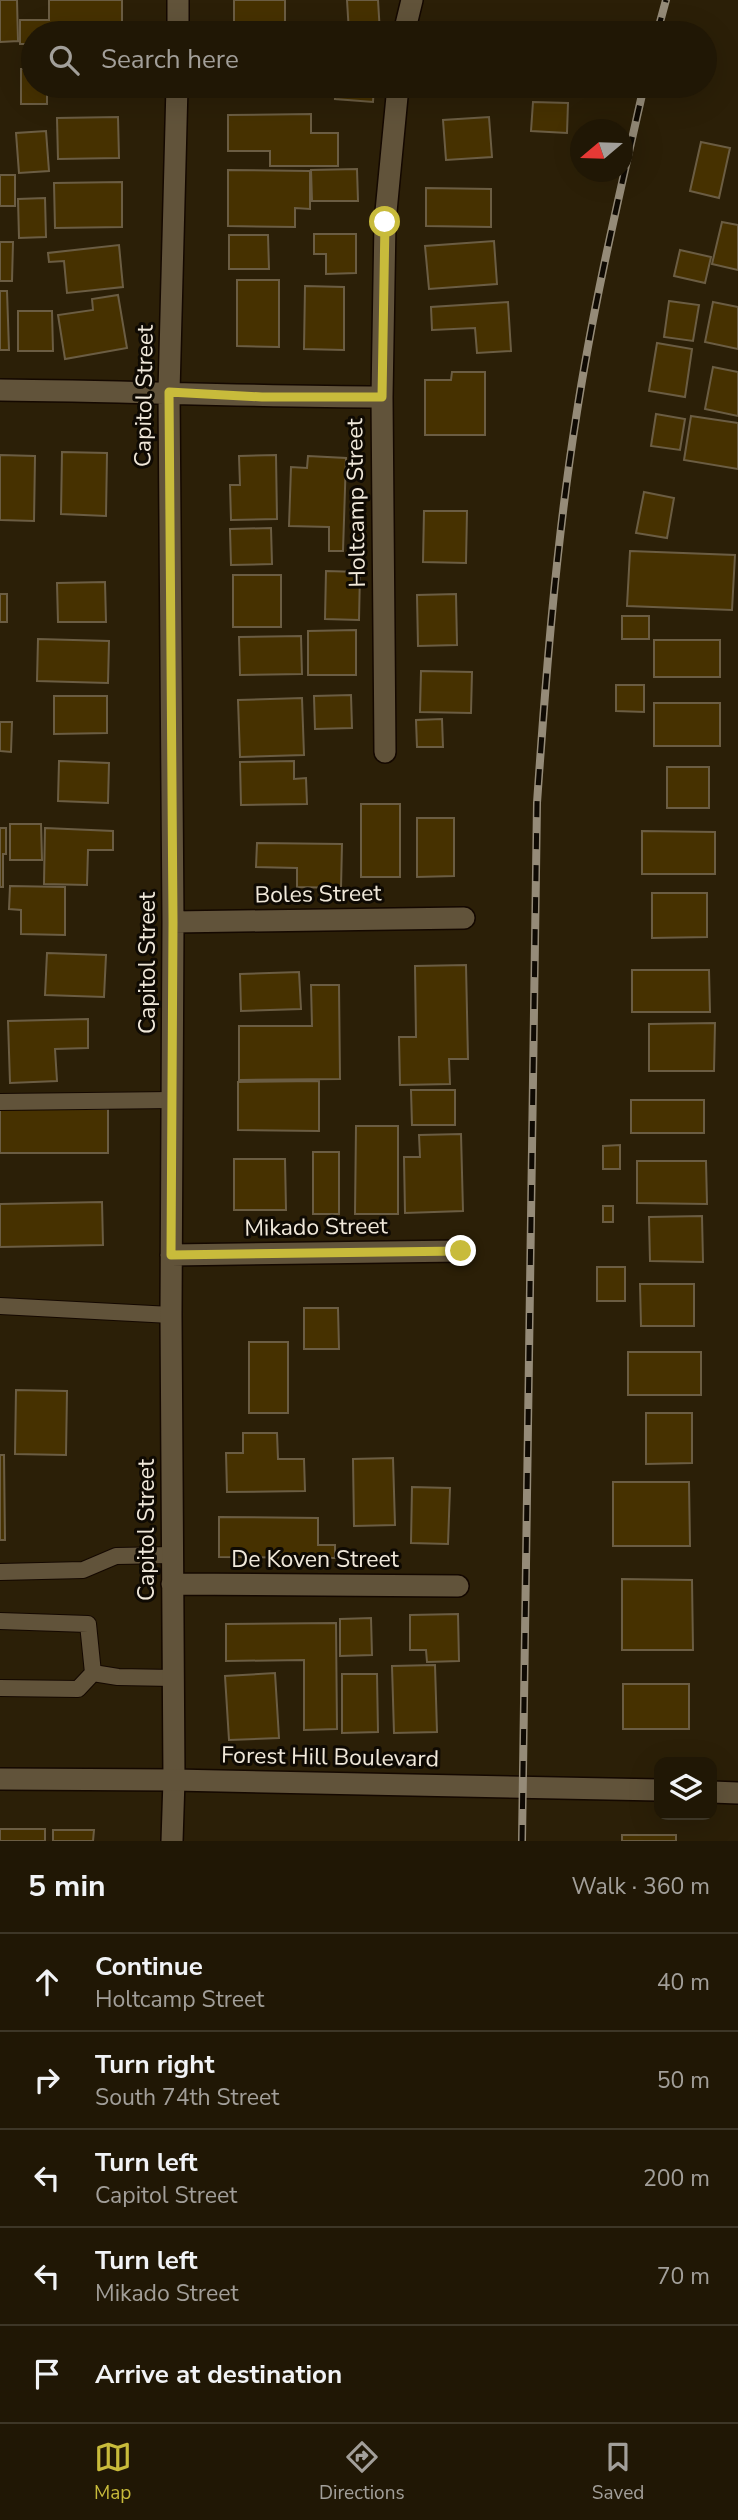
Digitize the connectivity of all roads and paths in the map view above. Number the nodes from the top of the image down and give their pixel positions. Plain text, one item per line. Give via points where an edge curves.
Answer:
1 (178, 0) edge
2 (412, 0) edge
3 (178, 21) edge
4 (407, 21) edge
5 (177, 98) edge
6 (397, 98) edge
7 (0, 390) edge
8 (169, 392) junction
9 (382, 397) junction
10 (385, 752) dead end
11 (464, 918) dead end
12 (173, 922) junction
13 (172, 1100) junction
14 (0, 1102) edge
15 (461, 1251) dead end
16 (171, 1255) junction
17 (0, 1306) edge
18 (171, 1315) junction
19 (172, 1555) junction
20 (0, 1572) edge
21 (172, 1584) junction
22 (458, 1586) dead end
23 (0, 1621) edge
24 (93, 1673) junction
25 (173, 1678) junction
26 (0, 1688) edge
27 (0, 1779) edge
28 (174, 1780) junction
29 (654, 1790) edge
30 (717, 1792) edge
31 (738, 1793) edge
32 (173, 1841) edge

1 - 3 street
2 - 4 street
5 - 8 street, Capitol Street
6 - 9 street, Holtcamp Street via 385,222
7 - 8 street
8 - 9 street
8 - 12 street, Capitol Street
9 - 10 street, Holtcamp Street
11 - 12 street, Boles Street
12 - 13 street, Capitol Street
13 - 14 lane
13 - 16 street, Capitol Street
15 - 16 street, Mikado Street
16 - 18 street, Capitol Street
17 - 18 lane
18 - 19 street, Capitol Street
19 - 20 lane via 116,1556 83,1570
19 - 21 street, Capitol Street
21 - 22 street, De Koven Street
21 - 25 street, Capitol Street
23 - 24 lane via 88,1624
24 - 25 lane
24 - 26 lane via 78,1689
25 - 28 street, Capitol Street
27 - 28 street, Forest Hill Boulevard
28 - 29 street, Forest Hill Boulevard
28 - 32 street, Capitol Street
30 - 31 street

